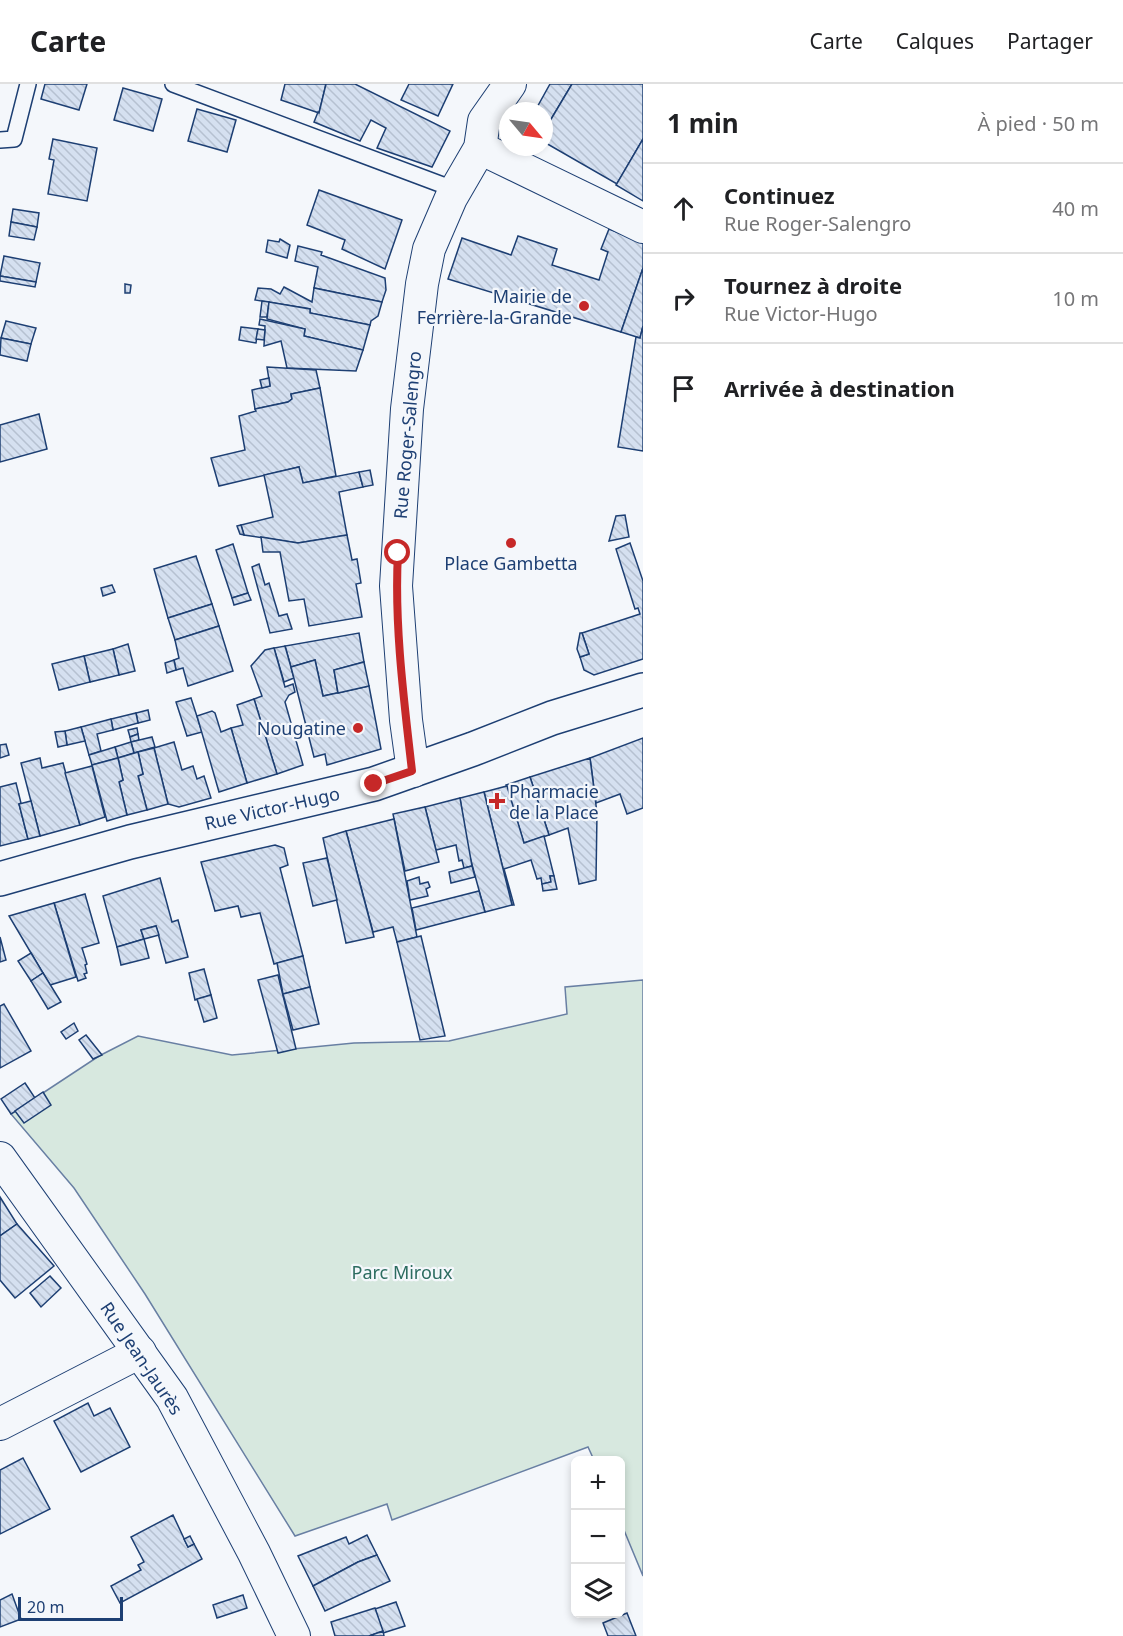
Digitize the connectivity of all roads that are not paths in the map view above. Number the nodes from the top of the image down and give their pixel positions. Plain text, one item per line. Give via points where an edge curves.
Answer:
1 (28, 84) edge
2 (173, 84) edge
3 (510, 84) edge
4 (0, 140) edge
5 (480, 148) junction
6 (456, 190) junction
7 (643, 227) edge
8 (643, 690) edge
9 (412, 771) junction
10 (0, 879) edge
11 (0, 1158) edge
12 (140, 1352) junction
13 (0, 1424) edge
14 (294, 1636) edge

1 - 4 lane via 14,139
2 - 6 lane
3 - 5 street, Rue Roger-Salengro via 484,121
5 - 6 street, Rue Roger-Salengro
5 - 7 street
6 - 9 street, Rue Roger-Salengro via 429,249 406,409 396,586
8 - 9 street, Rue Victor-Hugo via 552,718
9 - 10 street, Rue Victor-Hugo
11 - 12 street, Rue Jean-Jaurès
12 - 13 street
12 - 14 street, Rue Jean-Jaurès via 172,1398

